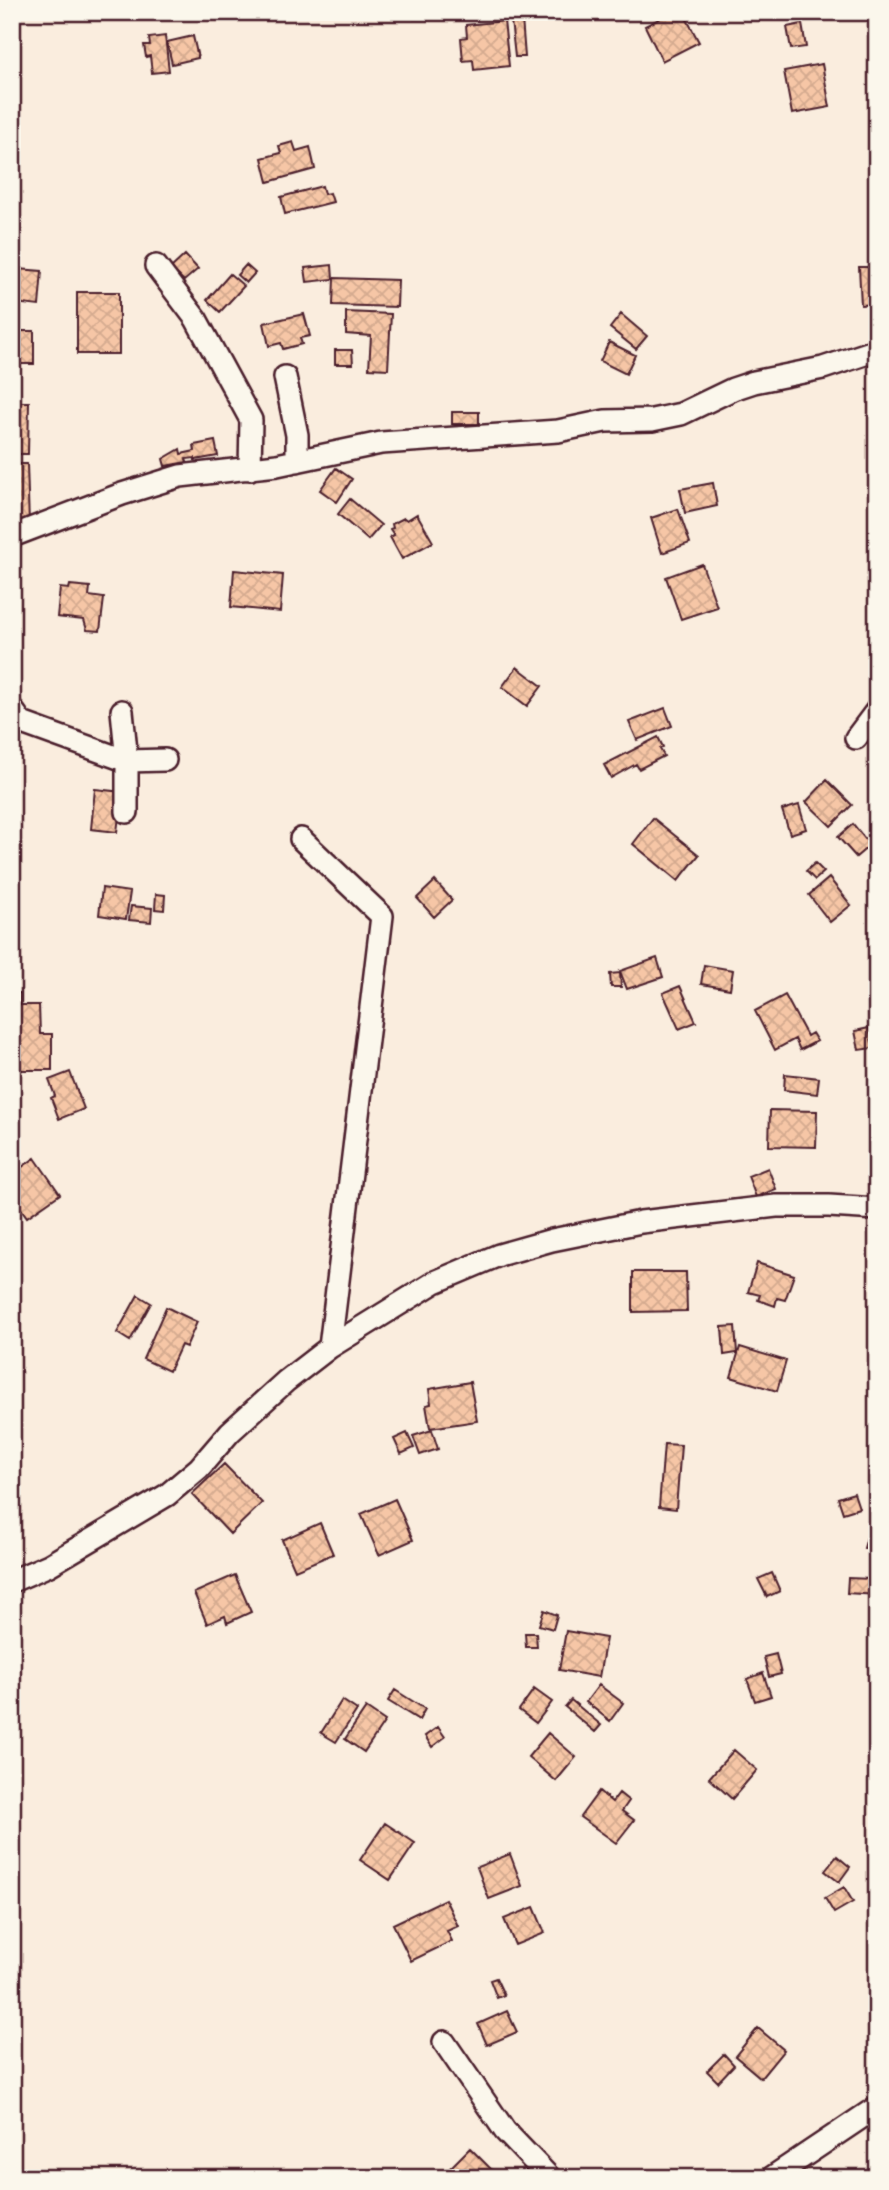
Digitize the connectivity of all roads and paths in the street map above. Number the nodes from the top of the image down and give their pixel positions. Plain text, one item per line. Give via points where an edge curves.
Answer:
1 (156, 266) dead end
2 (877, 350) edge
3 (285, 377) dead end
4 (297, 461) junction
5 (250, 469) junction
6 (12, 536) edge
7 (12, 709) edge
8 (877, 710) edge
9 (122, 712) dead end
10 (856, 738) dead end
11 (165, 760) dead end
12 (127, 761) junction
13 (127, 812) dead end
14 (301, 839) dead end
15 (877, 1209) edge
16 (330, 1347) junction
17 (12, 1581) edge
18 (444, 2042) dead end
19 (877, 2106) edge
20 (550, 2178) edge
21 (771, 2178) edge

1 - 5 street via 196,318 251,420
2 - 4 street via 823,368 754,382 681,414 652,420 381,443
3 - 4 street via 297,435
4 - 5 street
5 - 6 street via 180,476
7 - 12 street via 22,723
8 - 10 street
9 - 12 street
11 - 12 street
12 - 13 street
14 - 16 street via 382,916
15 - 16 street via 776,1206 641,1222 552,1240 499,1255 435,1282
16 - 17 street via 286,1381 167,1495 49,1565
18 - 20 street via 505,2131
19 - 21 street

